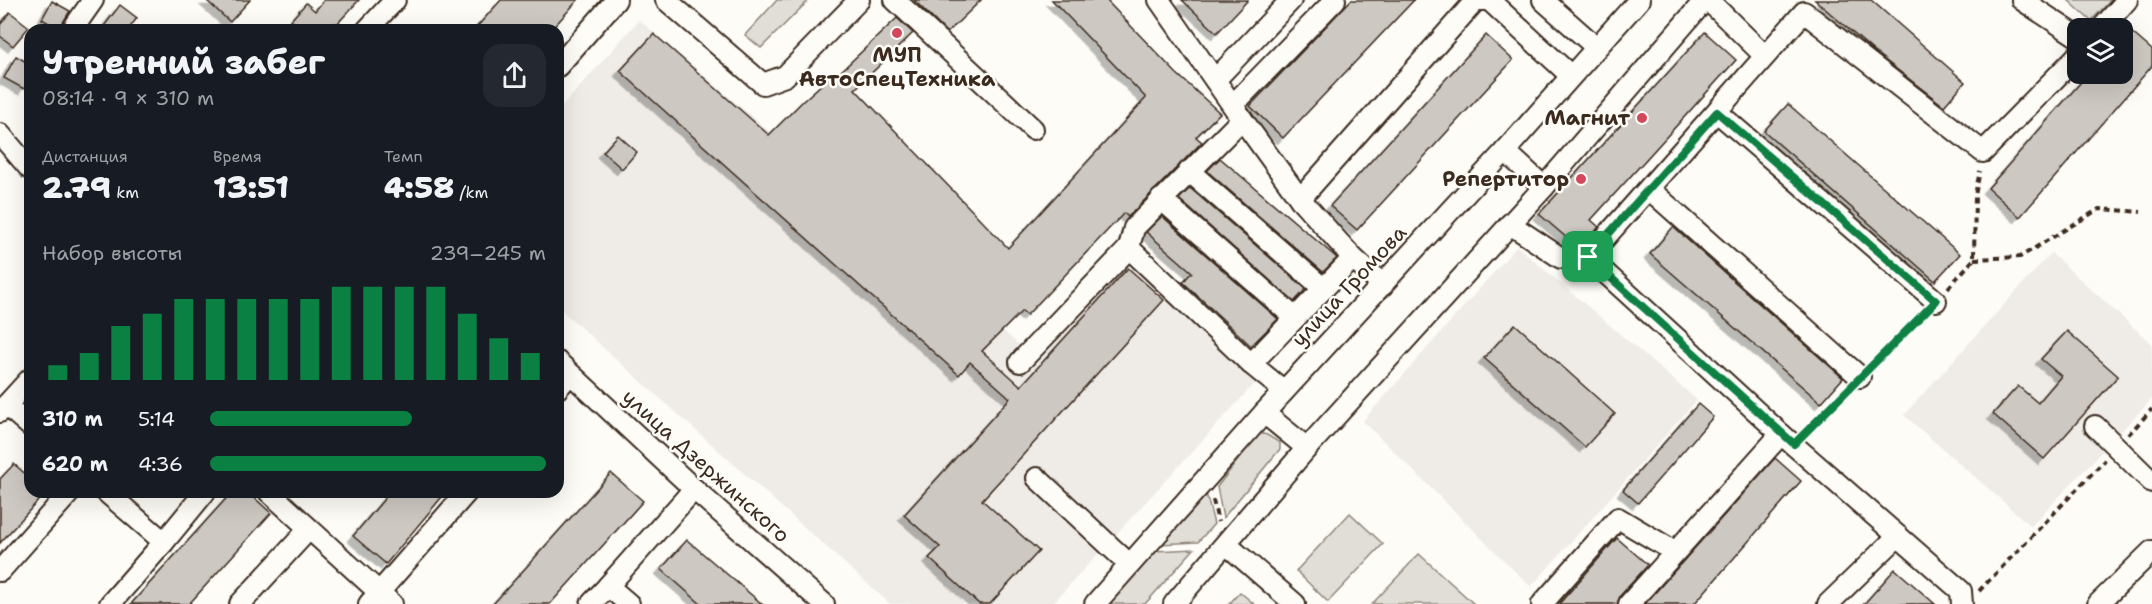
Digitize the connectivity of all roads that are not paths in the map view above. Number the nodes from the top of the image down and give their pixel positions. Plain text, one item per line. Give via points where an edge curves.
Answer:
1 (93, 0) edge
2 (395, 0) edge
3 (616, 0) edge
4 (666, 0) edge
5 (859, 0) edge
6 (895, 0) edge
7 (1159, 0) edge
8 (1291, 0) edge
9 (1335, 0) edge
10 (1484, 0) edge
11 (1490, 0) edge
12 (1543, 0) edge
13 (1639, 0) edge
14 (1707, 0) edge
15 (2127, 0) edge
16 (2029, 2) edge
17 (1797, 6) edge
18 (2111, 18) edge
19 (76, 24) edge
20 (373, 24) edge
21 (2067, 29) edge
22 (1596, 47) junction
23 (1764, 56) junction
24 (564, 59) edge
25 (2067, 66) edge
26 (1571, 76) junction
27 (1215, 80) junction
28 (1238, 112) junction
29 (1717, 112) junction
30 (1033, 129) dead end
31 (0, 134) edge
32 (1505, 151) junction
33 (24, 160) edge
34 (1189, 171) junction
35 (1544, 186) junction
36 (1649, 189) junction
37 (1300, 199) junction
38 (1161, 200) junction
39 (1509, 224) junction
40 (1129, 248) junction
41 (1588, 257) junction
42 (1353, 258) junction
43 (1383, 285) junction
44 (1324, 289) junction
45 (1936, 301) road end
46 (1295, 318) junction
47 (1020, 362) dead end
48 (1251, 364) junction
49 (564, 377) edge
50 (1860, 377) road end
51 (24, 386) edge
52 (1284, 391) junction
53 (3, 409) edge
54 (1264, 413) junction
55 (24, 422) edge
56 (2095, 426) dead end
57 (1787, 439) junction
58 (1307, 448) junction
59 (1036, 478) dead end
60 (2152, 482) edge
61 (694, 489) junction
62 (65, 498) edge
63 (113, 498) edge
64 (201, 498) edge
65 (275, 498) edge
66 (462, 498) edge
67 (309, 529) junction
68 (1898, 536) junction
69 (164, 542) junction
70 (1225, 546) junction
71 (2152, 551) edge
72 (1675, 552) junction
73 (1129, 564) junction
74 (0, 572) edge
75 (608, 586) junction
76 (380, 600) edge
77 (1968, 600) edge
78 (110, 604) edge
79 (240, 604) edge
80 (591, 604) edge
81 (628, 604) edge
82 (824, 604) edge
83 (1095, 604) edge
84 (1174, 604) edge
85 (1294, 604) edge
86 (1542, 604) edge
87 (1629, 604) edge
88 (1828, 604) edge
89 (2098, 604) edge

1 - 19 street
2 - 20 street
3 - 24 street
4 - 5 street via 763,84 784,76
6 - 30 street
7 - 27 street
8 - 27 street
9 - 28 street
10 - 37 street via 1476,0
11 - 26 street
12 - 22 street
13 - 22 street, улица Громова
14 - 23 street
14 - 35 street
15 - 18 street
16 - 21 street
17 - 23 street
17 - 25 street via 1983,152
22 - 26 street, улица Громова
23 - 29 street
26 - 32 street, улица Громова
27 - 28 street
28 - 34 street
28 - 37 street
29 - 36 street
29 - 45 street
31 - 33 street
32 - 35 street
32 - 43 street, улица Громова
34 - 38 street
34 - 44 street
35 - 39 street
36 - 41 street
36 - 50 street
37 - 42 street
38 - 40 street via 1134,228
38 - 46 street
39 - 41 street via 1561,258
39 - 58 street
40 - 47 street
40 - 48 street
41 - 57 street
42 - 43 street
42 - 44 street
43 - 52 street, улица Громова
44 - 46 street
46 - 48 street
48 - 52 street
49 - 61 street, улица Дзержинского
51 - 53 street
52 - 54 street, улица Громова
53 - 55 street
54 - 58 street
54 - 73 street, улица Громова
56 - 60 street
57 - 68 street
57 - 72 street
58 - 70 street
59 - 73 street
61 - 75 street
61 - 82 street, улица Дзержинского
62 - 74 street
63 - 69 street
64 - 69 street
65 - 67 street
66 - 76 street
67 - 76 street
67 - 79 street
68 - 77 street
68 - 88 street
69 - 78 street
70 - 84 street
70 - 85 street
71 - 89 street
72 - 86 street via 1618,518
72 - 87 street
73 - 83 street, улица Громова
75 - 80 street
75 - 81 street

